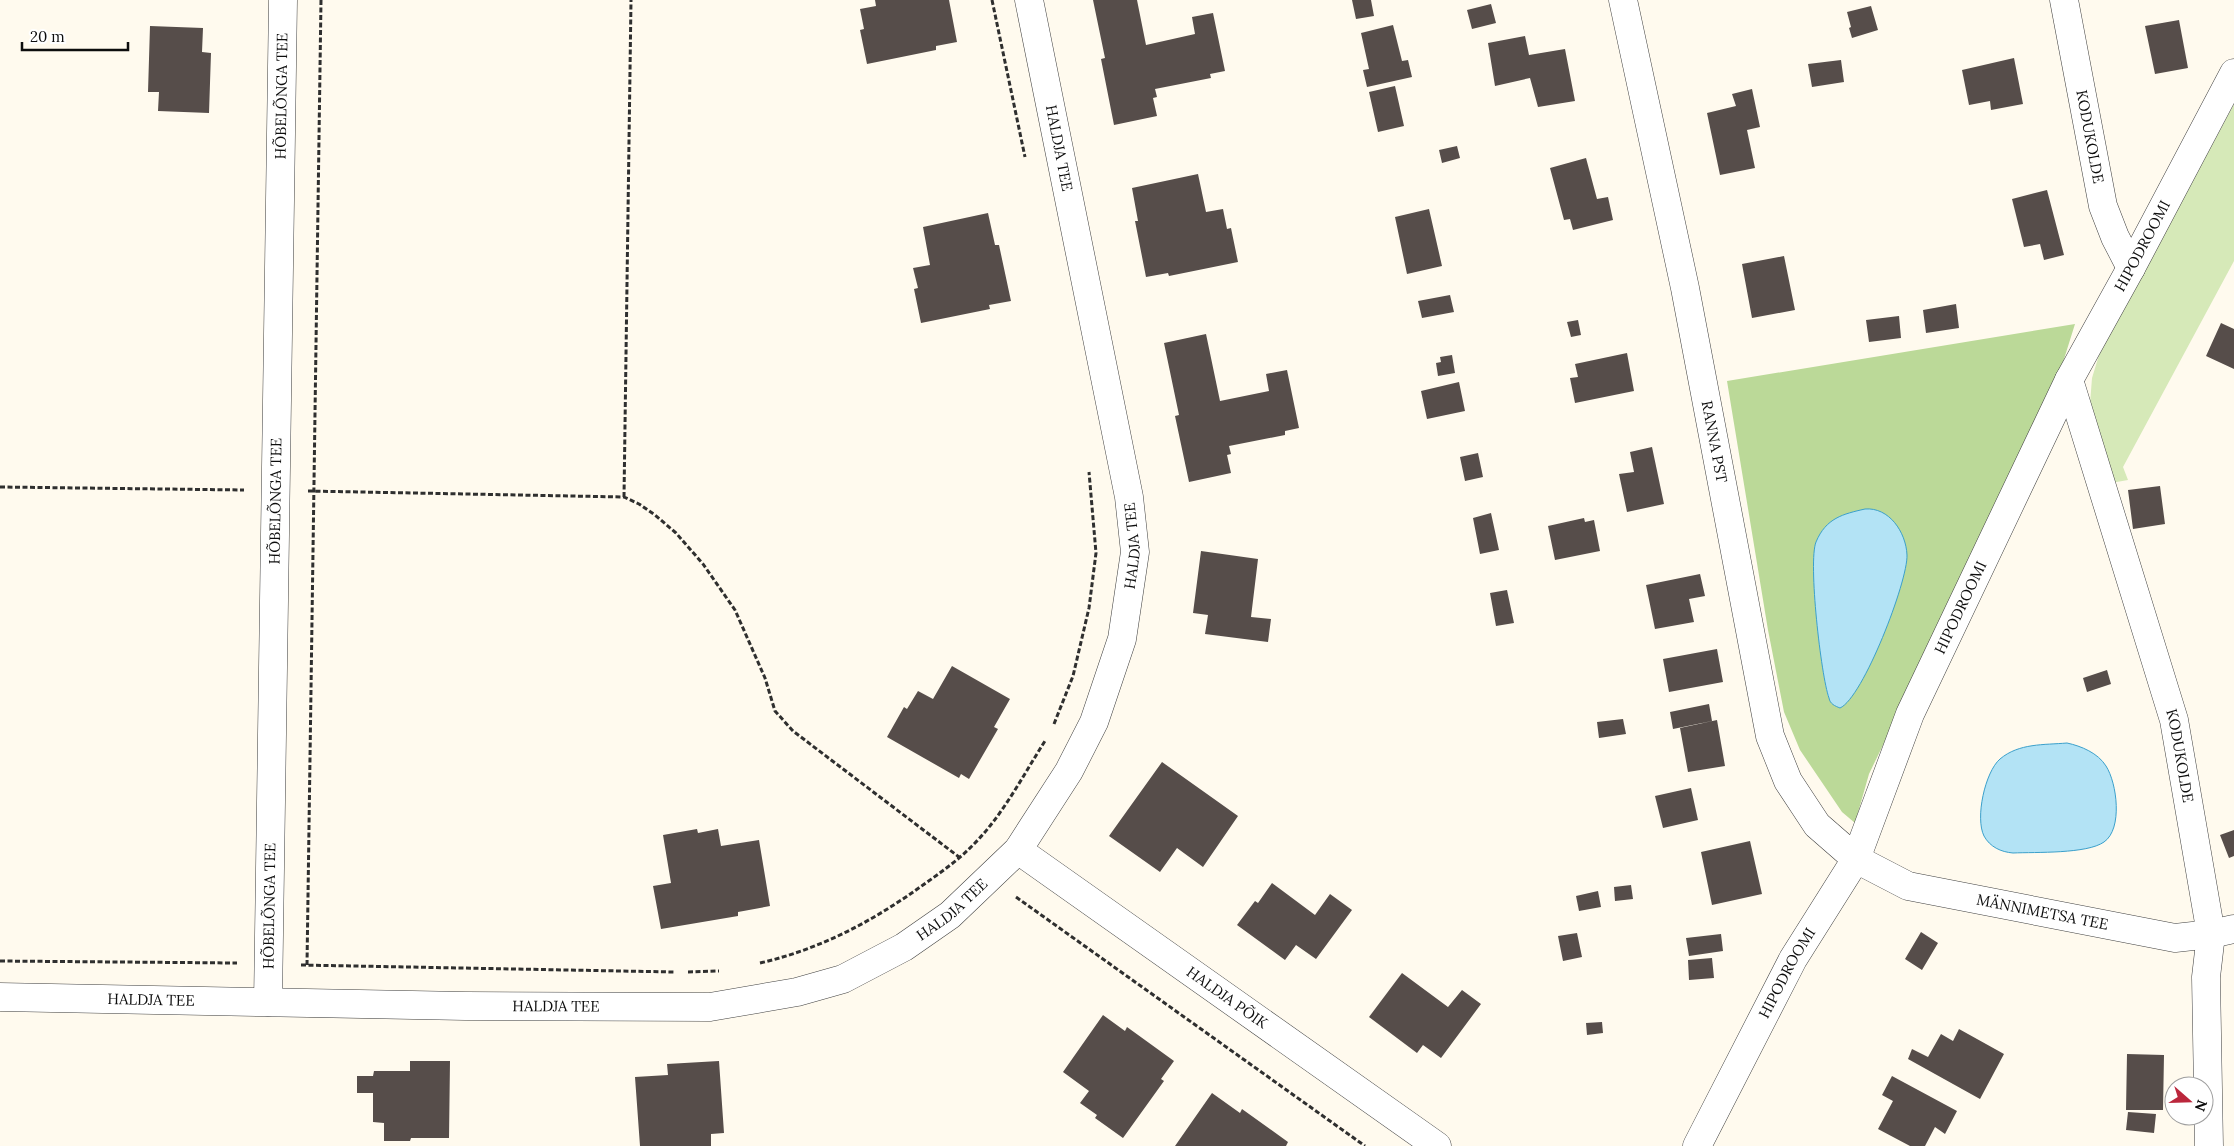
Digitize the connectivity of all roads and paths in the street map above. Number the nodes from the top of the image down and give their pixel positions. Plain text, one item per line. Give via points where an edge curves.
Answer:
1 (283, 0) edge
2 (321, 0) edge
3 (631, 0) edge
4 (992, 0) edge
5 (1029, 0) edge
6 (1623, 0) edge
7 (2064, 0) edge
8 (2234, 73) edge
9 (1026, 164) dead end
10 (2131, 268) junction
11 (2069, 380) junction
12 (1088, 469) dead end
13 (0, 487) edge
14 (275, 490) junction
15 (314, 491) junction
16 (624, 497) junction
17 (1051, 732) dead end
18 (1046, 740) dead end
19 (1018, 850) junction
20 (960, 856) junction
21 (1856, 859) junction
22 (989, 878) junction
23 (2223, 931) edge
24 (0, 961) edge
25 (269, 963) junction
26 (758, 964) dead end
27 (307, 965) junction
28 (723, 970) dead end
29 (678, 972) dead end
30 (688, 972) dead end
31 (0, 997) edge
32 (268, 1002) junction
33 (1365, 1146) edge
34 (1436, 1146) edge
35 (1697, 1146) edge
36 (2209, 1146) edge

1 - 14 street, HÕBELÕNGA TEE
2 - 15 path
3 - 16 path
4 - 9 path
5 - 19 street, HALDJA TEE via 1129,497 1135,552 1122,639 1094,722 1069,771
6 - 21 street, RANNA PST via 1685,288 1770,736 1788,781 1817,825
7 - 10 street, KODUKOLDE via 2103,206
8 - 10 street, HIPODROOMI
10 - 11 street, HIPODROOMI
11 - 21 street, HIPODROOMI via 1910,714
11 - 23 street, KODUKOLDE via 2174,720
12 - 17 path via 1096,553 1089,608 1073,676
13 - 14 path
14 - 15 path
14 - 25 street, HÕBELÕNGA TEE
15 - 16 path
15 - 27 path
16 - 20 path via 655,515 703,564 735,610 765,678 775,711 793,732
18 - 20 path via 995,820
19 - 22 street, HALDJA TEE
19 - 34 street, HALDJA PÕIK
20 - 26 path via 891,908 836,939
21 - 23 street, MÄNNIMETSA TEE via 1908,886 2175,938
21 - 35 street, HIPODROOMI via 1793,959
22 - 32 street, HALDJA TEE via 950,915 904,947 843,979 797,992 710,1007
22 - 33 path
23 - 36 street, KODUKOLDE via 2206,977
24 - 25 path
25 - 27 path
25 - 32 street, HÕBELÕNGA TEE
27 - 29 path
28 - 30 path
31 - 32 street, HALDJA TEE

